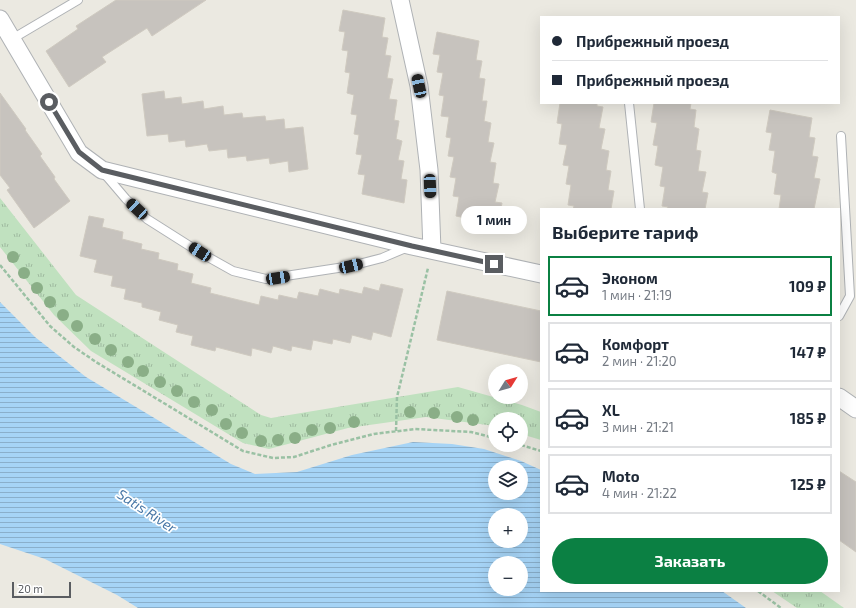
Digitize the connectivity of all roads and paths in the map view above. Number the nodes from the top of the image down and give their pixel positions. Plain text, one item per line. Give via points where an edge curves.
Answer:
1 (78, 0) edge
2 (400, 0) edge
3 (0, 19) edge
4 (12, 39) junction
5 (629, 104) edge
6 (841, 136) dead end
7 (102, 170) junction
8 (640, 208) edge
9 (412, 246) junction
10 (432, 250) junction
11 (0, 265) edge
12 (540, 274) edge
13 (840, 314) edge
14 (840, 398) edge
15 (856, 409) edge
16 (396, 431) junction
17 (488, 436) edge
18 (528, 447) edge
19 (540, 451) edge
20 (759, 592) edge
21 (781, 608) edge

1 - 4 lane
2 - 10 street via 420,93 429,170
3 - 4 street
4 - 7 street via 79,152
5 - 8 lane
6 - 13 lane via 850,296
7 - 9 street
7 - 9 lane via 147,219 233,271 266,279 351,266 382,258
9 - 10 street
10 - 12 street
10 - 16 path via 397,397
11 - 16 path via 50,326 74,346 243,451 273,458 294,457 338,443
14 - 15 street
16 - 17 path via 415,428 471,432
18 - 19 path
20 - 21 path

